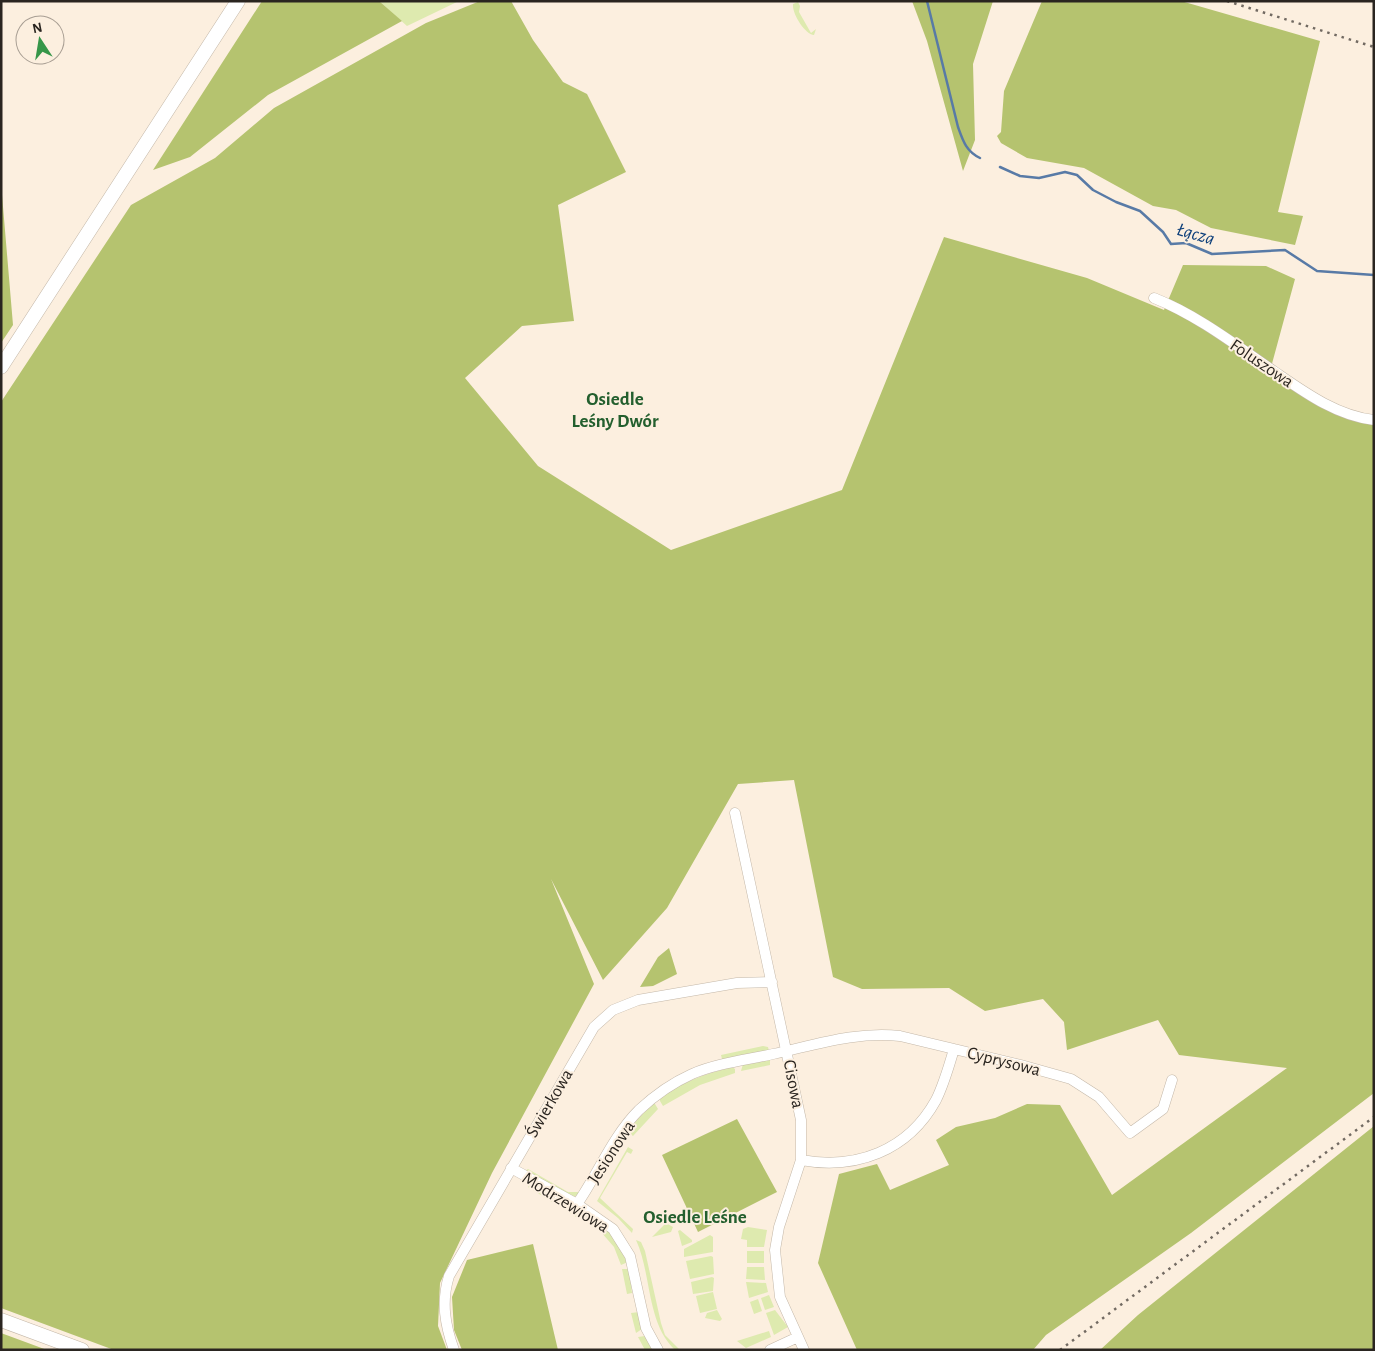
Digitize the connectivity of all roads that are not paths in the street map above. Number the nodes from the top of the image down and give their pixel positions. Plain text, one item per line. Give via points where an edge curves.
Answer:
1 (238, 1) edge
2 (1154, 298) dead end
3 (1, 367) edge
4 (1374, 420) edge
5 (735, 813) dead end
6 (772, 982) junction
7 (954, 1049) junction
8 (787, 1051) junction
9 (1172, 1080) dead end
10 (801, 1160) junction
11 (512, 1168) junction
12 (577, 1204) junction
13 (1, 1320) edge
14 (798, 1337) junction
15 (82, 1350) edge
16 (454, 1350) edge
17 (658, 1350) edge
18 (770, 1350) edge
19 (804, 1350) edge

1 - 3 main road
2 - 4 street, Foluszowa via 1236,345 1308,394 1335,408
5 - 6 street, Cisowa
6 - 8 street, Cisowa
6 - 11 street, Świerkowa via 721,986 638,1000 603,1017 590,1032
7 - 8 street, Cyprysowa via 881,1034
7 - 9 street, Cyprysowa via 1071,1079 1099,1097 1130,1133 1162,1109
7 - 10 street via 941,1090 931,1108 898,1142 867,1158 846,1163 822,1164
8 - 10 street, Cisowa via 801,1120
8 - 12 street, Jesionowa via 708,1068 658,1094 623,1129
10 - 14 street, Cisowa via 774,1250 780,1297
11 - 12 street, Modrzewiowa
11 - 16 street, Świerkowa via 453,1267 446,1285 444,1314
12 - 17 street, Modrzewiowa via 602,1220 622,1241 632,1264 647,1331
13 - 15 main road
14 - 18 street
14 - 19 street, Cisowa

